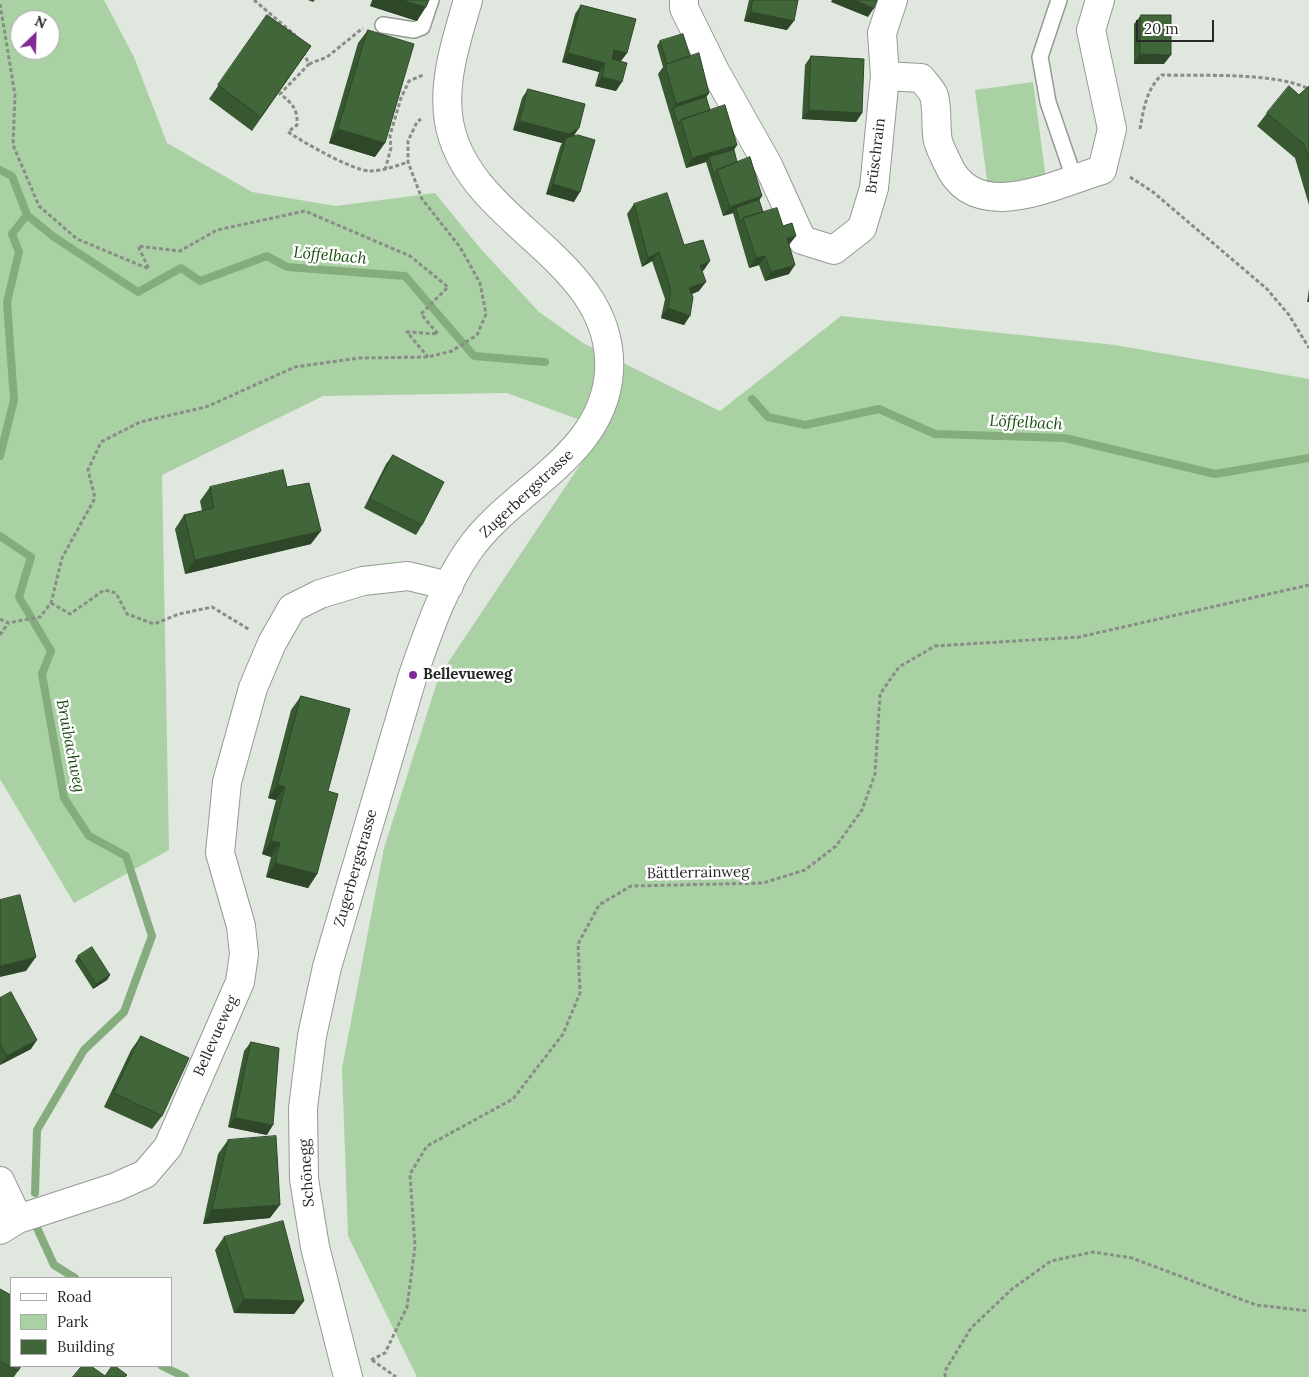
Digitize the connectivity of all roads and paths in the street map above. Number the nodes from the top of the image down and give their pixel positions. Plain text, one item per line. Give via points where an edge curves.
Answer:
1 (254, 0) edge
2 (431, 0) edge
3 (468, 0) edge
4 (684, 0) edge
5 (893, 0) edge
6 (1059, 0) edge
7 (1100, 0) edge
8 (0, 4) edge
9 (383, 25) joint
10 (297, 38) edge
11 (301, 47) edge
12 (309, 64) junction
13 (427, 74) dead end
14 (886, 76) junction
15 (1309, 89) edge
16 (447, 102) junction
17 (1140, 132) dead end
18 (408, 162) junction
19 (1132, 168) dead end
20 (385, 170) junction
21 (1102, 170) junction
22 (1130, 177) junction
23 (1074, 178) junction
24 (1309, 348) edge
25 (428, 357) junction
26 (1309, 585) edge
27 (449, 586) junction
28 (51, 603) junction
29 (0, 619) edge
30 (8, 623) junction
31 (0, 636) edge
32 (272, 643) junction
33 (327, 967) joint
34 (0, 1181) edge
35 (9, 1225) edge
36 (1309, 1310) edge
37 (356, 1370) edge
38 (396, 1377) edge
39 (946, 1377) edge

1 - 10 path
2 - 9 lane via 422,27 414,30
3 - 16 street, Zugerbergstrasse via 453,55
4 - 14 street, Brüschrain via 684,8 768,165 802,240 834,250 862,228 874,188
5 - 14 street via 882,33
6 - 23 lane via 1040,57 1048,102
7 - 21 street via 1091,30 1112,129
8 - 25 path via 15,94 13,145 39,206 77,239 149,269 138,246 180,250 217,230 305,211 410,256 448,287 421,314 438,334 407,332
9 - 12 path via 366,26 328,57
11 - 12 path
12 - 20 path via 280,94 293,104 297,116 297,124 288,132 312,148 368,171
13 - 20 path via 409,81 401,98 390,135 391,148
14 - 23 street via 920,78 934,94 938,143 952,175 974,194 1005,198 1055,188
15 - 17 path via 1275,80 1162,75 1156,80 1144,108
16 - 18 path via 417,122 408,141
16 - 27 street, Zugerbergstrasse via 449,124 461,158 481,187 556,258 579,284 598,314 608,347 609,372 601,408 577,448 490,523 468,551
18 - 20 path
18 - 25 path via 422,199 460,247 480,283 486,314 478,335 452,351
19 - 22 path
21 - 22 path
21 - 23 street
22 - 24 path via 1153,192 1267,289
25 - 28 path via 359,358 294,368 206,407 140,422 101,442 88,470 95,498 62,558
26 - 37 path, Bättlerrainweg via 1080,637 935,646 900,666 880,694 875,774 862,810 836,846 805,870 763,883 632,886 599,905 578,944 580,993 563,1034 513,1099 427,1146 410,1174 415,1246 408,1307 384,1353
27 - 32 street, Bellevueweg via 408,576 362,581 320,594 292,608
27 - 33 street, Zugerbergstrasse via 413,675
28 - 30 path via 40,617
28 - 32 path via 70,614 104,590 116,593 127,614 154,624 179,614 212,608
29 - 30 path
30 - 31 path
32 - 35 street, Bellevueweg via 253,688 227,782 220,853 241,926 244,954 240,982 168,1147 145,1174
33 - 37 street, Schönegg via 312,1036 303,1108 304,1179 315,1247
34 - 35 street
36 - 39 path via 1256,1305 1132,1258 1093,1252 1051,1261 1012,1289 971,1328 946,1371
37 - 38 path

